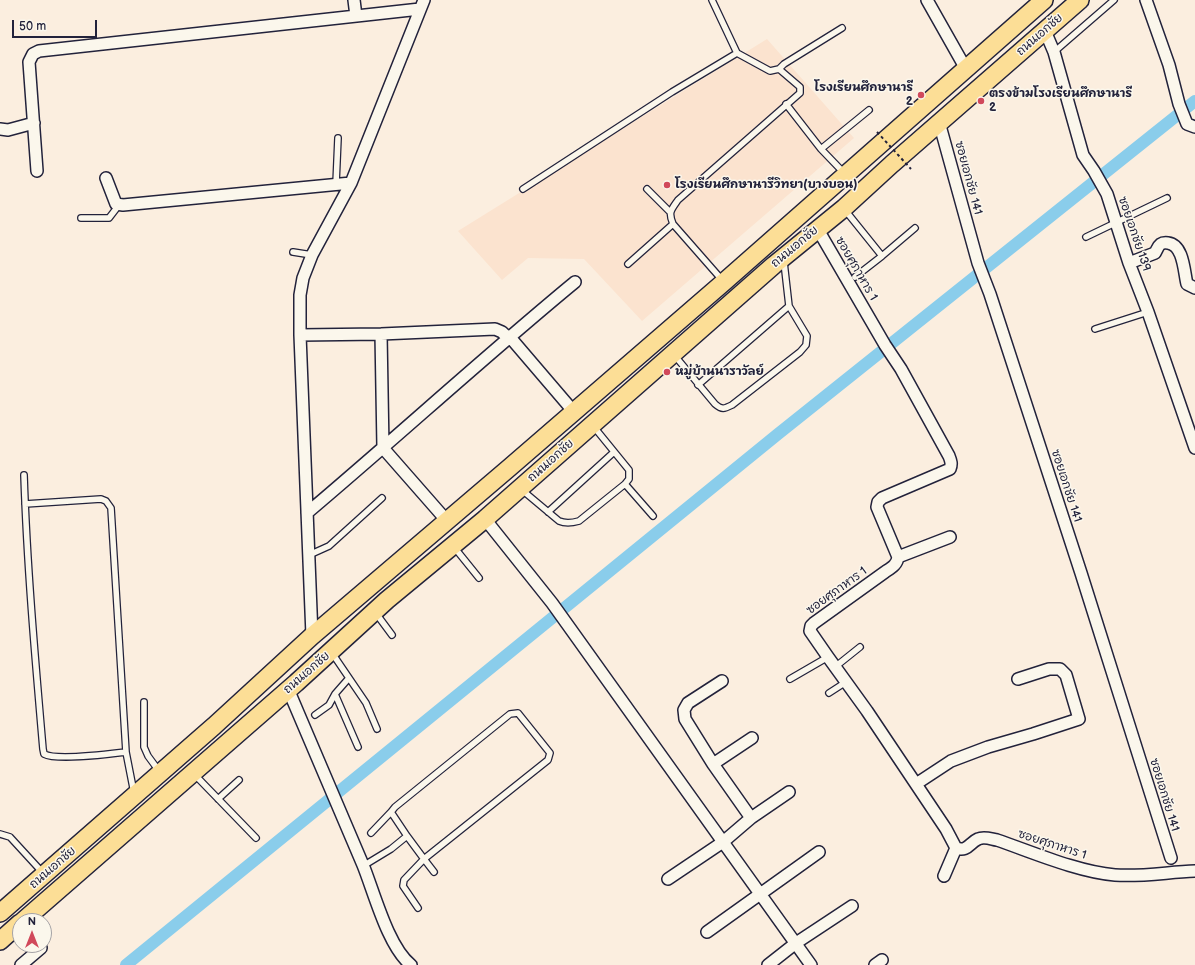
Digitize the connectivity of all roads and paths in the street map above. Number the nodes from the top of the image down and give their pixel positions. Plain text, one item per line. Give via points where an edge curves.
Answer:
1 (354, 0) edge
2 (712, 0) edge
3 (928, 0) edge
4 (1044, 0) edge
5 (1080, 0) edge
6 (1114, 0) edge
7 (1146, 0) edge
8 (422, 5) edge
9 (356, 16) junction
10 (842, 28) dead end
11 (1045, 31) junction
12 (1054, 52) junction
13 (737, 53) junction
14 (779, 69) junction
15 (966, 69) junction
16 (786, 104) junction
17 (870, 110) dead end
18 (939, 122) junction
19 (34, 123) junction
20 (1191, 125) edge
21 (0, 129) edge
22 (877, 132) dead end
23 (338, 138) dead end
24 (822, 149) junction
25 (911, 169) dead end
26 (37, 171) dead end
27 (845, 174) junction
28 (106, 178) dead end
29 (351, 182) junction
30 (336, 184) junction
31 (523, 188) dead end
32 (647, 189) dead end
33 (1167, 198) dead end
34 (119, 205) junction
35 (844, 208) junction
36 (670, 212) junction
37 (81, 218) dead end
38 (1116, 222) junction
39 (673, 224) junction
40 (817, 228) junction
41 (915, 228) dead end
42 (1086, 237) dead end
43 (293, 252) dead end
44 (312, 254) junction
45 (882, 256) junction
46 (783, 258) junction
47 (1130, 263) junction
48 (628, 264) dead end
49 (855, 277) dead end
50 (575, 282) dead end
51 (724, 282) junction
52 (1195, 288) edge
53 (789, 306) junction
54 (1148, 312) junction
55 (1095, 329) dead end
56 (381, 334) junction
57 (300, 335) junction
58 (508, 337) junction
59 (674, 354) junction
60 (698, 385) junction
61 (574, 412) junction
62 (592, 425) junction
63 (1195, 446) edge
64 (384, 448) junction
65 (614, 452) junction
66 (24, 475) dead end
67 (625, 484) junction
68 (520, 488) junction
69 (382, 498) dead end
70 (25, 504) junction
71 (548, 512) junction
72 (307, 513) junction
73 (653, 516) dead end
74 (485, 519) junction
75 (447, 521) junction
76 (950, 537) dead end
77 (453, 546) junction
78 (309, 555) junction
79 (898, 557) junction
80 (479, 578) dead end
81 (375, 612) junction
82 (392, 635) dead end
83 (312, 636) junction
84 (860, 648) dead end
85 (326, 656) junction
86 (828, 657) junction
87 (835, 667) junction
88 (349, 678) junction
89 (790, 679) dead end
90 (1018, 679) dead end
91 (722, 681) dead end
92 (846, 682) junction
93 (288, 689) junction
94 (829, 693) dead end
95 (336, 694) junction
96 (144, 702) dead end
97 (315, 715) dead end
98 (377, 729) dead end
99 (752, 738) dead end
100 (358, 747) dead end
101 (126, 752) junction
102 (713, 764) junction
103 (160, 773) junction
104 (193, 773) junction
105 (239, 780) dead end
106 (916, 784) junction
107 (790, 792) dead end
108 (134, 795) junction
109 (218, 799) junction
110 (391, 812) junction
111 (751, 818) junction
112 (371, 833) dead end
113 (0, 834) edge
114 (407, 836) junction
115 (256, 838) dead end
116 (723, 842) junction
117 (956, 848) junction
118 (819, 852) dead end
119 (1171, 858) dead end
120 (424, 859) junction
121 (363, 866) junction
122 (1195, 871) edge
123 (434, 872) dead end
124 (44, 874) junction
125 (944, 876) dead end
126 (668, 879) dead end
127 (759, 893) junction
128 (852, 906) dead end
129 (418, 908) dead end
130 (0, 913) edge
131 (32, 913) edge
132 (12, 930) edge
133 (708, 932) dead end
134 (0, 941) edge
135 (796, 943) junction
136 (35, 953) edge
137 (21, 965) edge
138 (411, 965) edge
139 (768, 965) edge
140 (811, 965) edge

1 - 9 street
2 - 13 lane
3 - 15 street
4 - 15 main road, ถนนเอกชัย
5 - 11 main road, ถนนเอกชัย
6 - 12 lane
7 - 20 street via 1169,65 1179,104
8 - 9 street
8 - 29 street
9 - 19 street via 39,51 33,54 29,62
10 - 14 lane
11 - 12 street, ซอยเอกชัย 139
11 - 18 main road, ถนนเอกชัย
12 - 38 street, ซอยเอกชัย 139 via 1083,155 1107,194
13 - 14 lane via 770,71
13 - 31 lane
14 - 16 lane via 801,88 800,93
15 - 27 main road, ถนนเอกชัย
16 - 24 lane
16 - 36 lane via 678,200
17 - 24 lane
18 - 35 main road, ถนนเอกชัย
18 - 119 street, ซอยเอกชัย 141 via 978,263 1086,588
19 - 21 street via 8,130
19 - 26 street
22 - 25 path, bridge
23 - 30 lane
24 - 27 lane
27 - 51 main road, ถนนเอกชัย
28 - 34 street via 114,200
29 - 30 street
29 - 44 street
30 - 34 street
32 - 36 lane
33 - 38 lane
34 - 37 lane via 109,218
35 - 40 main road, ถนนเอกชัย
35 - 45 lane
36 - 39 lane
38 - 42 lane
38 - 47 street, ซอยเอกชัย 139
39 - 48 lane
39 - 51 lane
40 - 46 main road, ถนนเอกชัย
40 - 79 street, ซอยศุภาหาร 1 via 901,369 951,461 950,469 878,502 877,507
41 - 45 lane
43 - 44 lane
44 - 57 street via 300,295
45 - 49 lane
46 - 53 lane
46 - 59 main road, ถนนเอกชัย
47 - 52 street via 1155,253 1159,244 1170,243 1178,250 1186,272 1187,284
47 - 54 street, ซอยเอกชัย 139
50 - 58 street
51 - 61 main road, ถนนเอกชัย
53 - 60 lane
53 - 60 lane via 807,336 806,345 800,352 732,406 723,410
54 - 55 lane
54 - 63 street, ซอยเอกชัย 139
56 - 57 street
56 - 58 street via 495,329
56 - 64 street
57 - 72 street
58 - 61 street
58 - 64 street
59 - 60 lane
59 - 62 main road, ถนนเอกชัย
61 - 75 main road, ถนนเอกชัย
62 - 65 lane
62 - 68 main road, ถนนเอกชัย
64 - 72 street
64 - 75 street
65 - 67 lane via 629,470 629,479
65 - 71 lane
66 - 70 lane
67 - 71 lane via 579,521 558,521
67 - 73 lane
68 - 71 lane
68 - 74 main road, ถนนเอกชัย
69 - 78 lane via 329,546
70 - 101 lane via 44,754 82,756
70 - 101 lane via 101,499 111,508
72 - 78 street
74 - 77 main road, ถนนเอกชัย
74 - 116 street via 552,603
75 - 83 main road, ถนนเอกชัย
76 - 79 street
77 - 80 lane
77 - 81 main road, ถนนเอกชัย
78 - 83 street
79 - 86 street, ซอยศุภาหาร 1 via 895,565 811,626 812,635
81 - 82 lane
81 - 85 main road, ถนนเอกชัย
83 - 85 main road
83 - 103 main road, ถนนเอกชัย
84 - 87 lane
85 - 88 lane
85 - 93 main road, ถนนเอกชัย
86 - 87 street, ซอยศุภาหาร 1
86 - 89 lane
87 - 92 street, ซอยศุภาหาร 1
88 - 95 lane
88 - 98 lane via 366,703
90 - 106 street via 1050,669 1060,669 1066,675 1079,719 988,746 951,761
91 - 102 street via 688,703 684,710 685,719
92 - 94 lane
92 - 106 street, ซอยศุภาหาร 1
93 - 104 main road, ถนนเอกชัย
93 - 121 street
95 - 97 lane via 329,705
95 - 100 lane
96 - 103 lane via 144,747
99 - 102 street
101 - 108 lane
102 - 111 street
103 - 108 main road, ถนนเอกชัย
104 - 109 lane
104 - 131 main road, ถนนเอกชัย
105 - 109 lane
106 - 117 street, ซอยศุภาหาร 1
107 - 111 street
108 - 124 main road, ถนนเอกชัย
109 - 115 lane
110 - 112 lane
110 - 114 lane
110 - 120 lane via 515,712 522,716 550,753 548,760
111 - 116 street
113 - 124 lane via 10,837
114 - 120 lane
114 - 121 lane
116 - 126 street
116 - 127 street
117 - 122 street, ซอยศุภาหาร 1 via 967,848 983,837 1081,869 1115,875
117 - 125 street
118 - 127 street
120 - 123 lane
120 - 129 lane via 402,883
121 - 138 street via 390,936 402,956
124 - 130 main road, ถนนเอกชัย
127 - 133 street
127 - 135 street
128 - 135 street
132 - 134 main road
135 - 139 street
135 - 140 street
136 - 137 street

